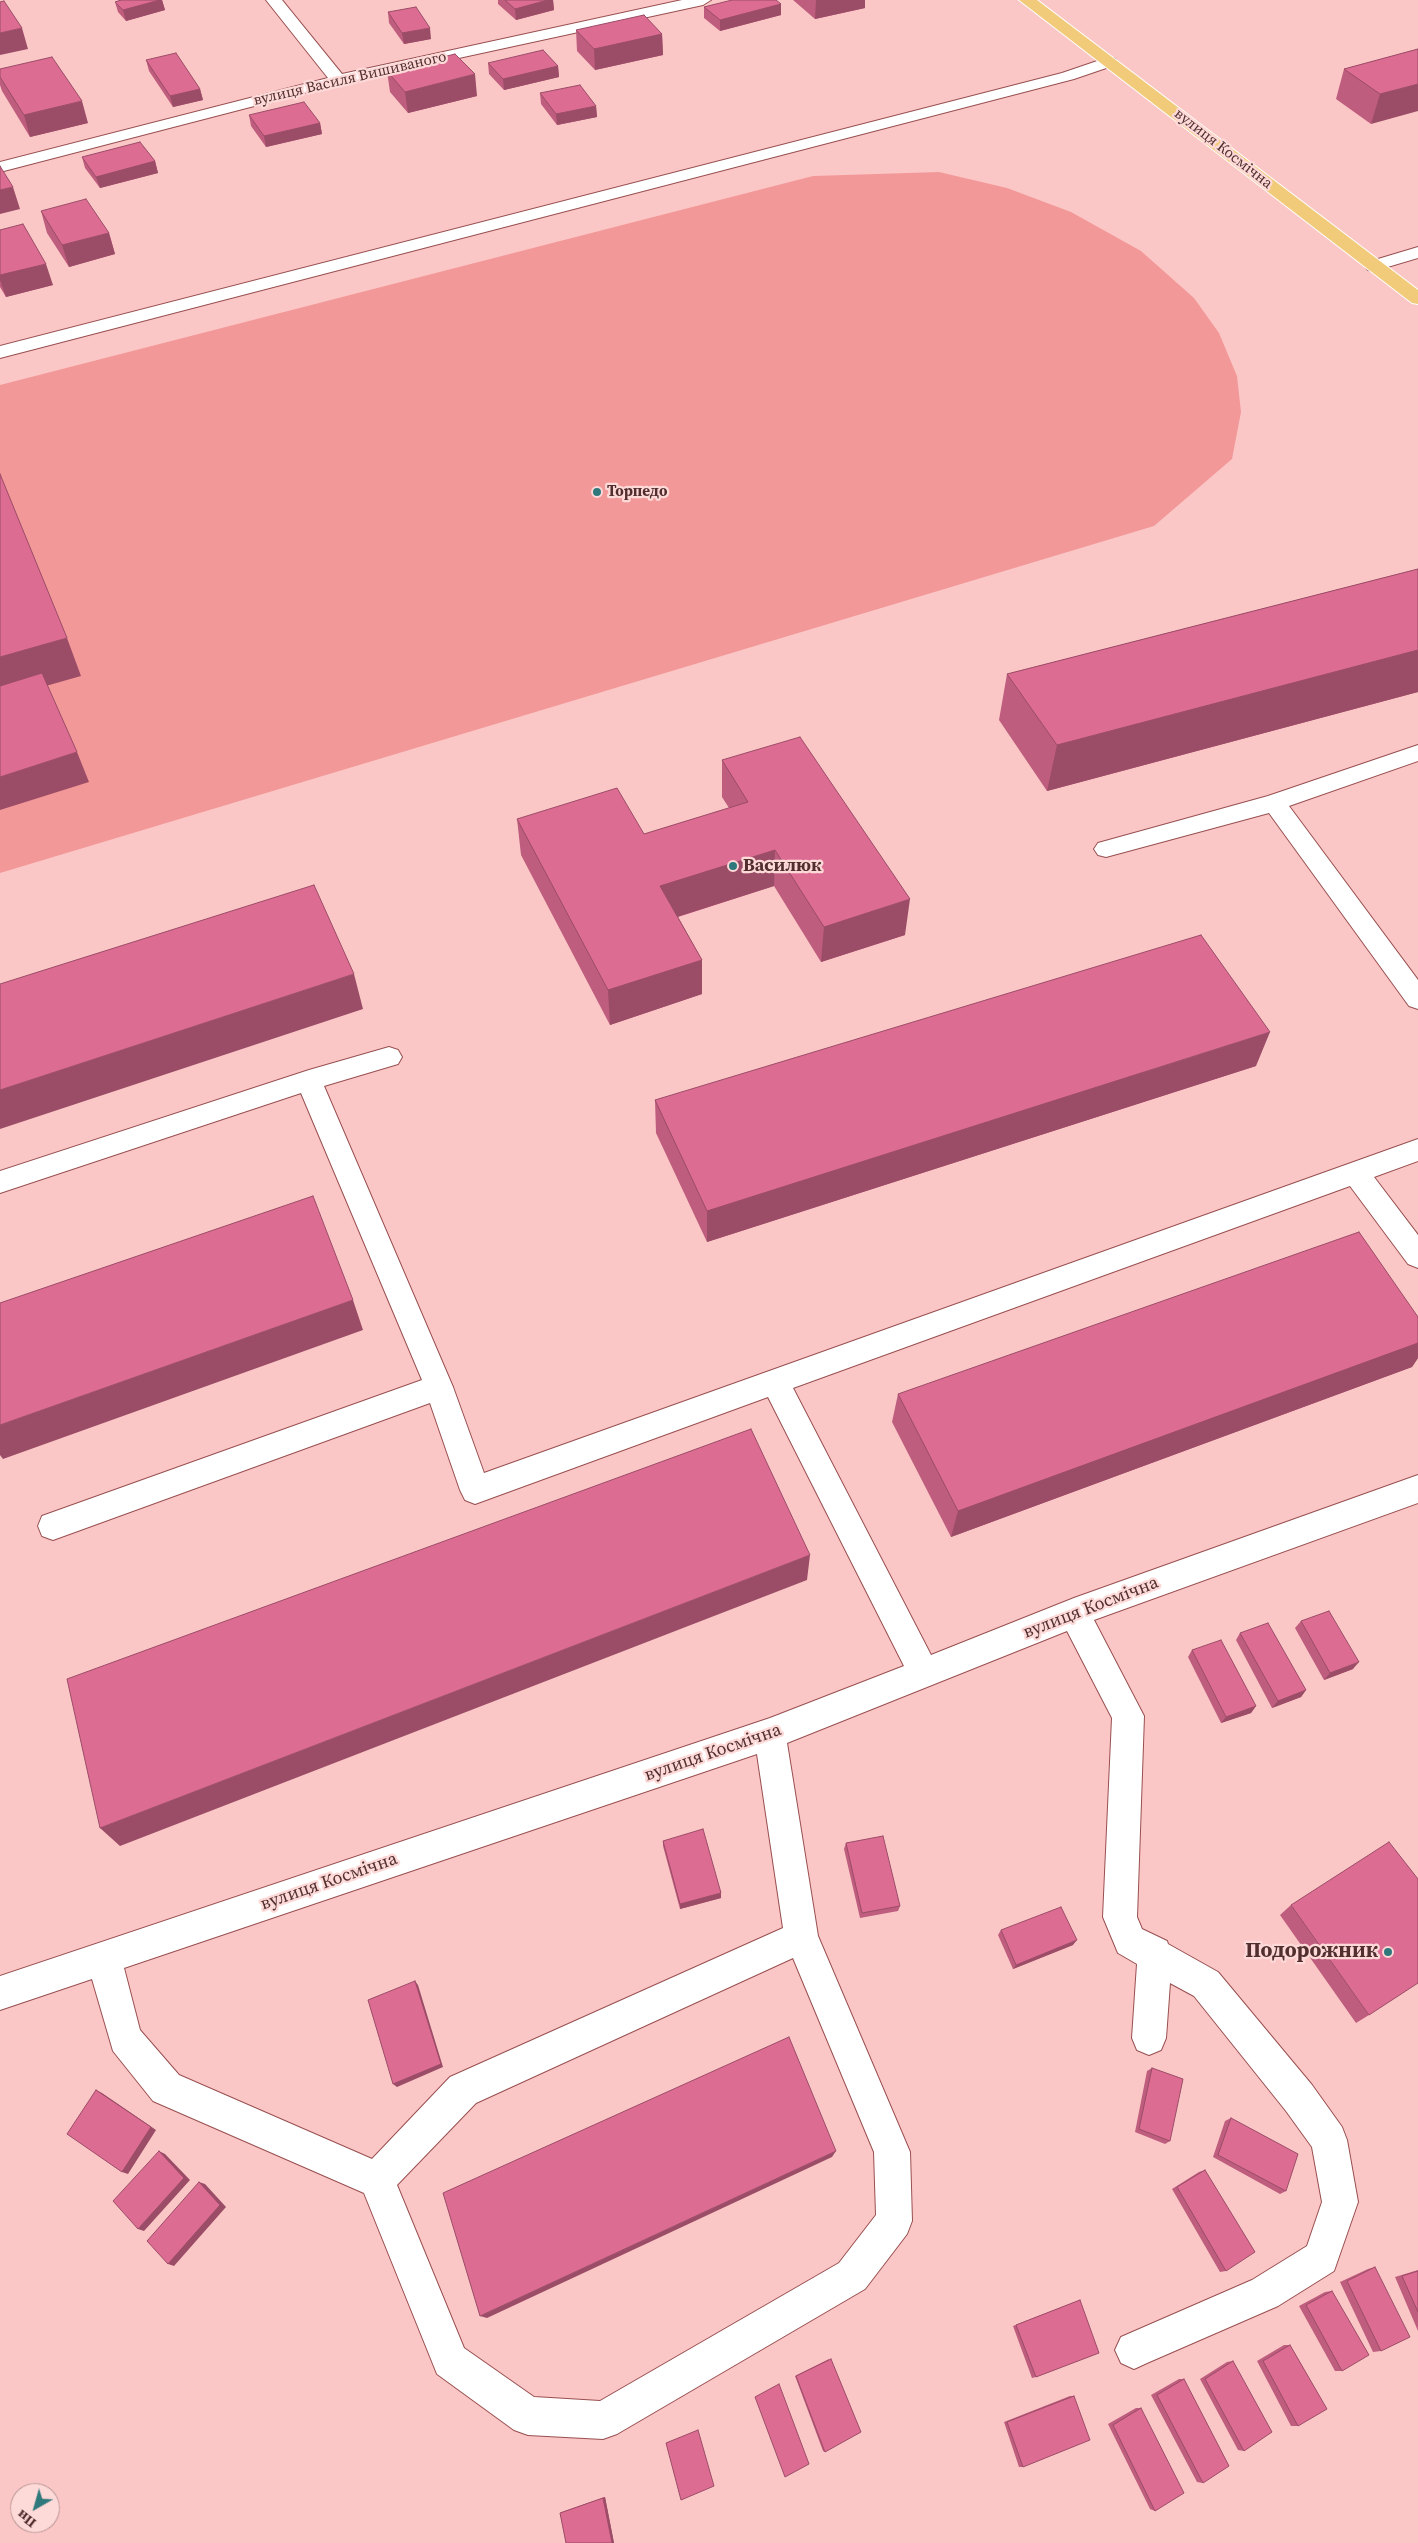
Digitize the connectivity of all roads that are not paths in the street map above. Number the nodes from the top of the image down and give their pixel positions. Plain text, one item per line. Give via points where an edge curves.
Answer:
1 (274, 0) edge
2 (703, 0) edge
3 (1027, 0) edge
4 (1109, 62) junction
5 (338, 80) junction
6 (0, 167) edge
7 (1418, 252) edge
8 (1374, 266) junction
9 (1418, 299) edge
10 (0, 352) edge
11 (1418, 753) edge
12 (1274, 803) junction
13 (1106, 849) dead end
14 (1418, 999) edge
15 (389, 1057) dead end
16 (310, 1080) junction
17 (1418, 1150) edge
18 (1355, 1172) junction
19 (0, 1182) edge
20 (1418, 1256) edge
21 (776, 1383) junction
22 (439, 1387) junction
23 (1418, 1489) edge
24 (53, 1526) dead end
25 (1074, 1613) junction
26 (924, 1673) junction
27 (770, 1734) junction
28 (801, 1937) junction
29 (1155, 1954) junction
30 (104, 1958) junction
31 (0, 1993) edge
32 (1149, 2038) dead end
33 (378, 2180) junction
34 (1134, 2350) dead end

1 - 5 street
2 - 5 street, вулиця Василя Вишиваного
3 - 4 main road, вулиця Космічна
4 - 8 main road, вулиця Космічна
4 - 10 street via 1068,76
5 - 6 street, вулиця Василя Вишиваного
7 - 8 street
8 - 9 main road, вулиця Космічна
11 - 12 street
12 - 13 street
12 - 14 street
15 - 16 street
16 - 19 street
16 - 22 street
17 - 18 street
18 - 20 street
18 - 21 street
21 - 22 street via 475,1490
21 - 26 street
22 - 24 street
23 - 25 street, вулиця Космічна
25 - 26 street, вулиця Космічна
25 - 29 street via 1128,1716 1120,1917 1130,1941
26 - 27 street, вулиця Космічна
27 - 28 street
27 - 30 street, вулиця Космічна
28 - 33 street via 463,2090
28 - 33 street via 892,2152 894,2221 852,2276 603,2420 528,2416 450,2361
29 - 32 street
29 - 34 street via 1206,1984 1299,2098 1329,2140 1340,2202 1321,2258 1265,2294
30 - 31 street, вулиця Космічна
30 - 33 street via 125,2040 166,2088

